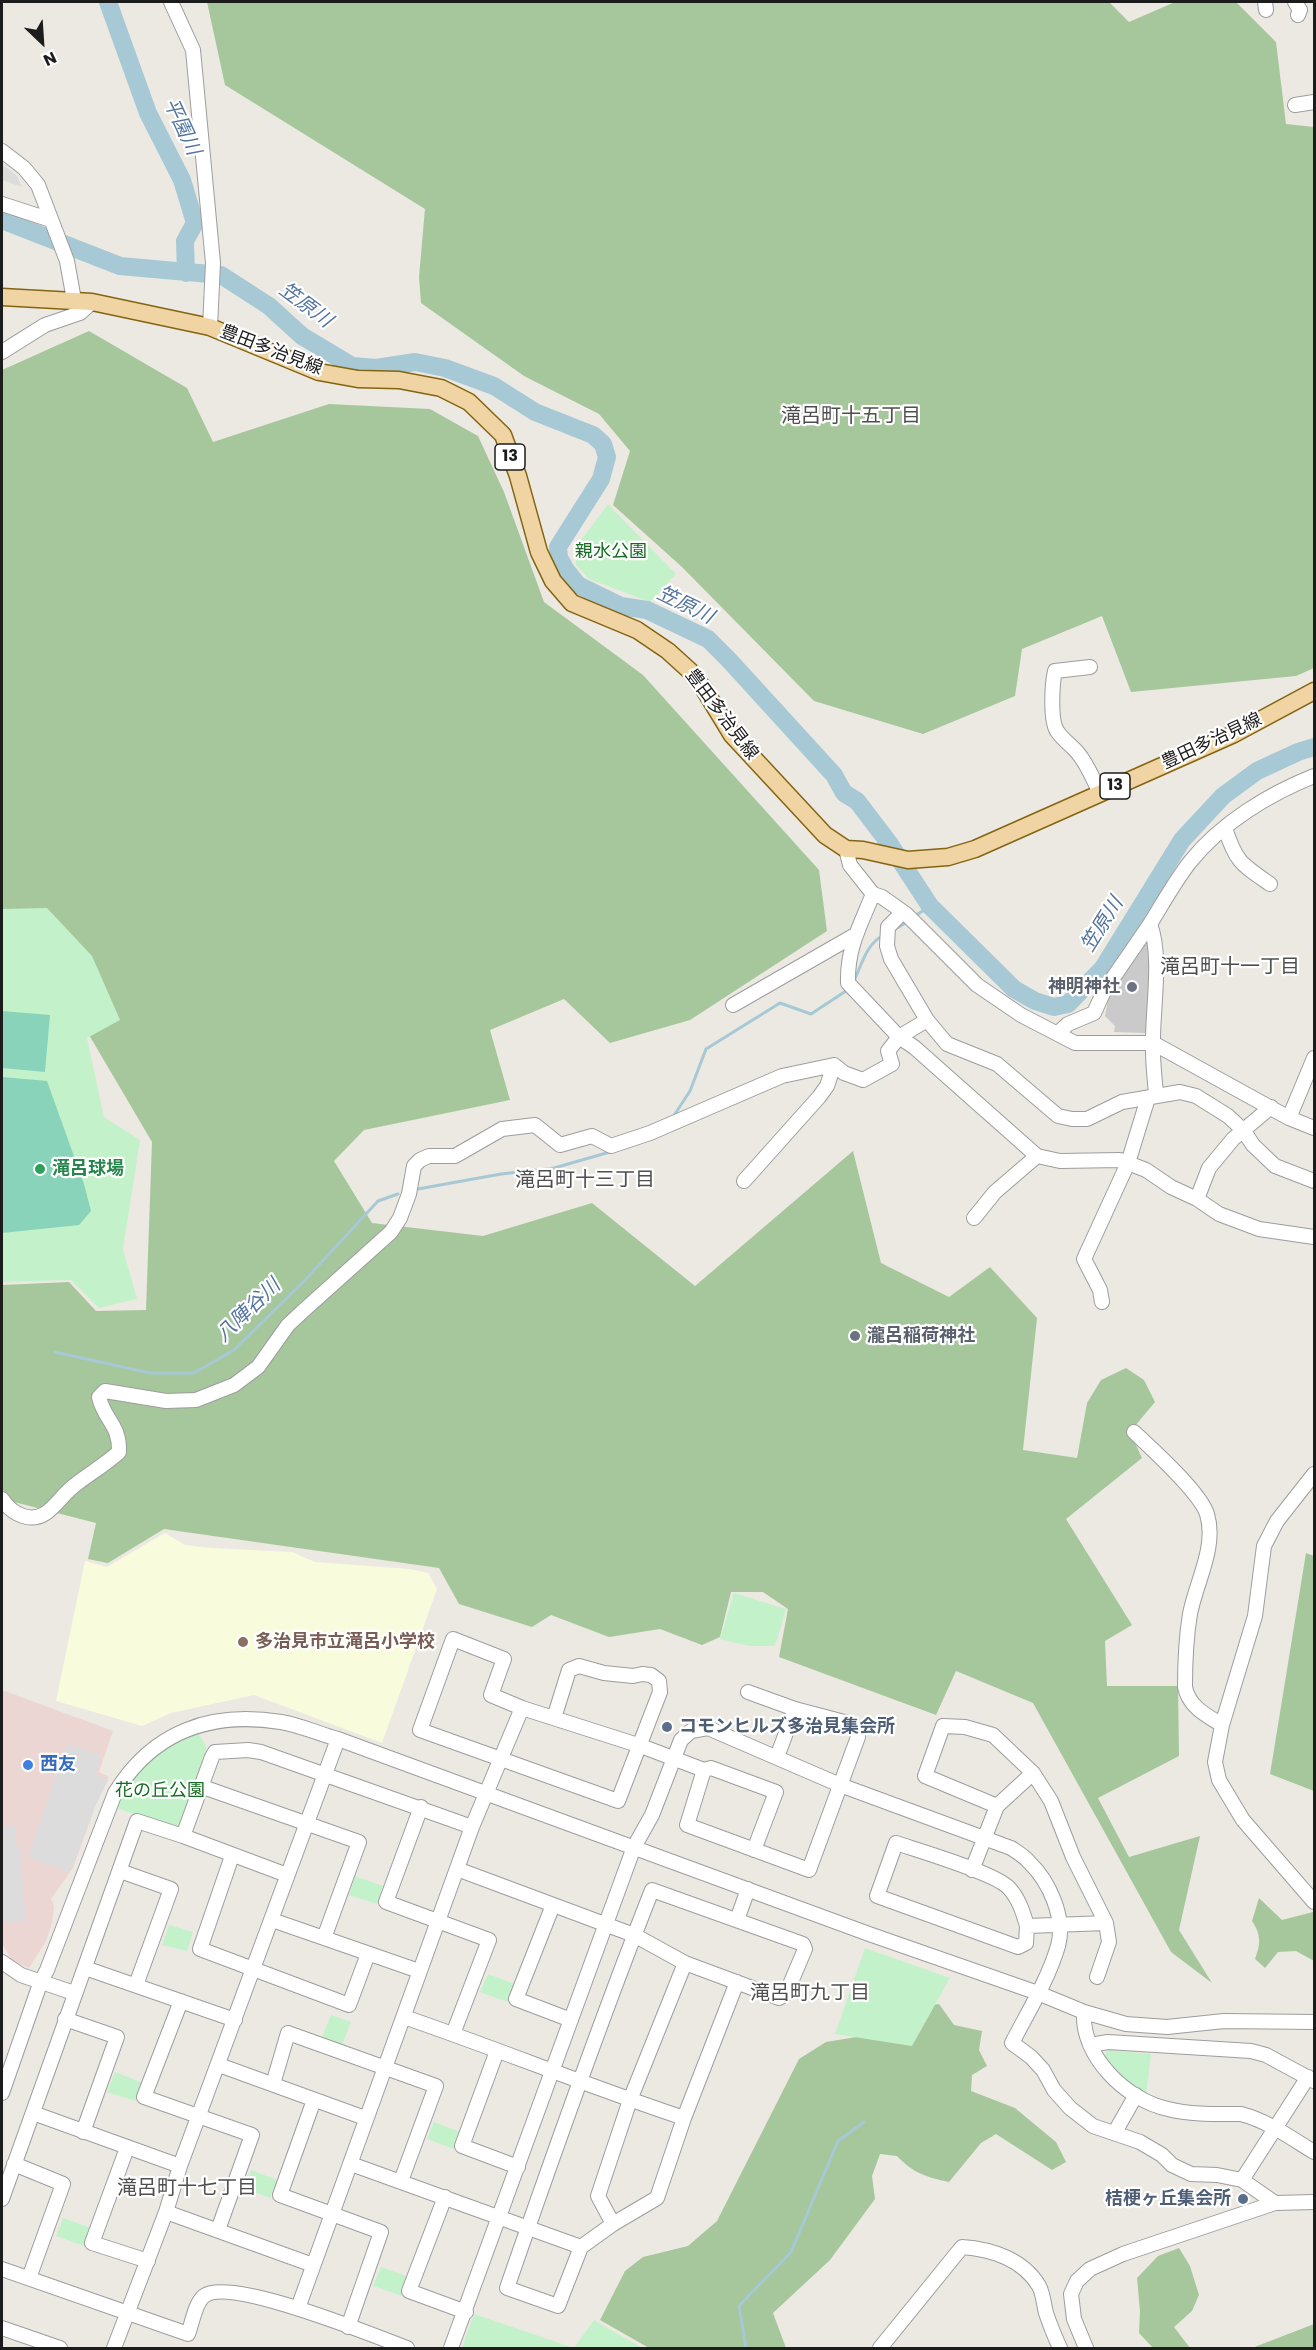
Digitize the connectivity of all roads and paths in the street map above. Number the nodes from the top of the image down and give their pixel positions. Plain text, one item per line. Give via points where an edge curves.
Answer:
1 (171, 2) edge
2 (1314, 102) edge
3 (1295, 105) dead end
4 (2, 151) edge
5 (2, 204) edge
6 (51, 220) junction
7 (2, 297) edge
8 (74, 300) junction
9 (92, 302) junction
10 (210, 327) junction
11 (2, 352) edge
12 (1090, 667) dead end
13 (1314, 691) edge
14 (1314, 776) edge
15 (1100, 793) junction
16 (1225, 828) junction
17 (855, 850) junction
18 (1270, 884) dead end
19 (873, 894) junction
20 (908, 916) junction
21 (1150, 924) junction
22 (855, 935) junction
23 (733, 1005) dead end
24 (927, 1020) junction
25 (1058, 1033) junction
26 (899, 1037) junction
27 (1152, 1042) junction
28 (1314, 1058) edge
29 (834, 1065) junction
30 (1152, 1097) junction
31 (1271, 1107) junction
32 (1289, 1118) junction
33 (1314, 1128) edge
34 (1243, 1130) junction
35 (1037, 1156) junction
36 (1128, 1163) junction
37 (744, 1181) dead end
38 (1314, 1181) edge
39 (1197, 1199) junction
40 (974, 1218) dead end
41 (1314, 1237) edge
42 (1101, 1302) dead end
43 (1134, 1432) dead end
44 (1314, 1474) edge
45 (2, 1499) edge
46 (748, 1692) dead end
47 (522, 1708) junction
48 (795, 1709) junction
49 (554, 1718) junction
50 (1222, 1725) junction
51 (338, 1739) junction
52 (641, 1746) junction
53 (777, 1757) junction
54 (674, 1759) junction
55 (501, 1760) junction
56 (704, 1770) junction
57 (325, 1773) junction
58 (1033, 1773) junction
59 (840, 1785) junction
60 (200, 1786) junction
61 (485, 1792) junction
62 (998, 1806) junction
63 (421, 1807) junction
64 (306, 1824) junction
65 (472, 1827) junction
66 (183, 1836) junction
67 (985, 1838) junction
68 (634, 1847) junction
69 (754, 1850) junction
70 (232, 1856) junction
71 (457, 1869) junction
72 (972, 1870) junction
73 (120, 1871) junction
74 (287, 1875) junction
75 (748, 1889) junction
76 (1314, 1902) edge
77 (553, 1905) junction
78 (272, 1920) junction
79 (437, 1920) junction
80 (737, 1920) junction
81 (1106, 1923) junction
82 (606, 1924) junction
83 (1059, 1925) junction
84 (1027, 1926) junction
85 (634, 1935) junction
86 (324, 1938) junction
87 (368, 1954) junction
88 (2, 1962) edge
89 (685, 1963) junction
90 (85, 1968) junction
91 (253, 1970) junction
92 (419, 1971) junction
93 (1097, 1977) dead end
94 (41, 1981) junction
95 (737, 1982) junction
96 (136, 1985) junction
97 (1038, 1993) junction
98 (74, 1994) junction
99 (181, 2001) junction
100 (1084, 2012) junction
101 (404, 2017) junction
102 (65, 2019) junction
103 (235, 2020) junction
104 (571, 2020) junction
105 (1314, 2022) edge
106 (453, 2034) junction
107 (1090, 2045) junction
108 (497, 2051) junction
109 (219, 2065) junction
110 (384, 2067) junction
111 (553, 2070) junction
112 (1311, 2079) edge
113 (579, 2080) junction
114 (273, 2084) junction
115 (2, 2093) edge
116 (1136, 2095) junction
117 (314, 2100) junction
118 (630, 2100) junction
119 (33, 2113) junction
120 (200, 2116) junction
121 (365, 2118) junction
122 (684, 2118) junction
123 (1274, 2127) junction
124 (83, 2132) junction
125 (1115, 2132) junction
126 (127, 2148) junction
127 (1314, 2152) edge
128 (351, 2163) junction
129 (14, 2164) junction
130 (180, 2166) junction
131 (518, 2167) junction
132 (1242, 2180) junction
133 (400, 2181) junction
134 (445, 2198) junction
135 (2, 2199) edge
136 (1314, 2202) edge
137 (1275, 2203) junction
138 (166, 2212) junction
139 (331, 2213) junction
140 (499, 2217) junction
141 (614, 2224) junction
142 (528, 2227) junction
143 (218, 2230) junction
144 (581, 2247) junction
145 (148, 2261) junction
146 (313, 2265) junction
147 (3, 2272) edge
148 (29, 2278) junction
149 (298, 2308) junction
150 (466, 2312) junction
151 (127, 2314) junction
152 (348, 2327) junction
153 (2, 2328) edge
154 (60, 2349) edge
155 (114, 2349) edge
156 (407, 2349) edge
157 (451, 2349) edge
158 (880, 2349) edge
159 (1060, 2349) edge
160 (1086, 2349) edge

1 - 10 street via 193,50 213,263
2 - 3 street
4 - 6 street via 38,185
5 - 6 street
6 - 8 street via 67,261
7 - 8 main road, 豊田多治見線 / 13
8 - 9 main road, 豊田多治見線 / 13
9 - 10 main road, 豊田多治見線 / 13
9 - 11 street via 80,313 45,325
10 - 17 main road, 豊田多治見線 / 13 via 319,372 441,388 469,402 503,435 519,476 539,552 553,581 572,603 638,630 668,651 697,680 732,735 770,778 825,835
12 - 15 street via 1055,671 1054,725 1078,753
13 - 15 main road, 豊田多治見線 / 13 via 1234,734
14 - 16 street via 1285,788
15 - 17 main road, 豊田多治見線 / 13 via 975,849 948,856 908,860
16 - 18 street via 1234,854
16 - 21 street via 1192,859
17 - 19 street via 850,865
19 - 20 street
19 - 22 street
20 - 24 street via 888,933 887,946
20 - 25 street via 977,985
21 - 25 street via 1104,991 1094,1013 1068,1024
21 - 27 street via 1155,964
22 - 23 street
22 - 26 street via 848,962 852,987
24 - 26 street
24 - 30 street via 947,1044 997,1064 1058,1116 1087,1119 1122,1102
25 - 27 street via 1075,1043
26 - 29 street via 888,1051 892,1064 863,1080
26 - 35 street
27 - 30 street
27 - 31 street
28 - 32 street
29 - 37 street via 819,1097
29 - 45 street via 782,1076 611,1146 592,1136 560,1145 536,1125 502,1129 454,1156 420,1160 414,1166 400,1218 390,1232 288,1325 258,1367 234,1385 196,1400 166,1401 105,1391 99,1397 101,1406 120,1438 119,1452 65,1492 47,1515 34,1519 20,1515
30 - 34 street via 1180,1092 1196,1096
30 - 36 street
31 - 32 street
31 - 34 street
32 - 33 street
34 - 38 street via 1252,1145 1275,1166
34 - 39 street via 1209,1168
35 - 36 street via 1060,1161
35 - 40 street via 995,1192
36 - 39 street
36 - 42 street via 1083,1259 1100,1290
39 - 41 street via 1219,1214 1259,1229
43 - 50 street via 1172,1468 1207,1514 1206,1557 1190,1613 1185,1687 1187,1698 1197,1709
44 - 50 street via 1277,1521 1264,1546 1255,1616
46 - 48 street
47 - 49 street
47 - 55 street
47 - 55 street via 491,1695 504,1659 453,1639 420,1730
48 - 53 street
48 - 59 street via 857,1728 858,1737
49 - 52 street
49 - 52 street via 569,1670 579,1666 633,1677 651,1675 659,1681 660,1692
50 - 76 street via 1215,1762 1219,1780 1243,1820
51 - 57 street
51 - 61 street
51 - 94 street via 283,1722 220,1719 173,1736 144,1757 128,1773 112,1801
52 - 54 street
52 - 55 street via 618,1801
53 - 54 street via 708,1728 691,1731 681,1740
53 - 59 street
54 - 56 street
54 - 68 street via 652,1815
55 - 61 street
56 - 69 street via 687,1825
56 - 69 street via 711,1768 776,1792
57 - 60 street via 261,1752 228,1750 215,1752
57 - 63 street
57 - 64 street
58 - 62 street
58 - 62 street via 993,1735 943,1726 925,1776
58 - 81 street via 1051,1801
59 - 67 street
59 - 69 street via 809,1870
60 - 64 street
60 - 66 street
61 - 65 street
61 - 68 street
62 - 67 street
63 - 65 street
63 - 79 street via 386,1902
64 - 74 street
64 - 86 street via 359,1842
65 - 71 street
66 - 70 street
66 - 73 street via 137,1821
67 - 72 street
67 - 83 street via 1011,1848 1029,1861 1047,1884
68 - 75 street
68 - 82 street
70 - 74 street
70 - 91 street via 200,1949
71 - 77 street
71 - 79 street
72 - 84 street via 1008,1887 1020,1904
72 - 84 street via 896,1843 877,1896 1018,1947 1026,1943
73 - 90 street
73 - 96 street via 171,1889
74 - 78 street
75 - 80 street
75 - 97 street
77 - 82 street
77 - 104 street via 516,1999
78 - 86 street
78 - 91 street
79 - 92 street
79 - 106 street via 489,1940
80 - 85 street via 652,1890
80 - 95 street via 803,1944 805,1949 786,1994 779,1998
81 - 83 street
81 - 93 street via 1109,1942
82 - 85 street
82 - 104 street
83 - 84 street
83 - 97 street via 1059,1945
85 - 89 street
85 - 113 street
86 - 87 street
87 - 91 street via 349,2005
87 - 92 street
88 - 94 street via 21,1975
89 - 95 street
89 - 118 street
90 - 96 street
90 - 98 street
91 - 103 street
92 - 101 street
94 - 98 street
94 - 115 street
95 - 122 street
96 - 99 street
97 - 100 street
97 - 125 street via 1012,2043 1043,2070 1070,2108 1094,2126
98 - 102 street
99 - 103 street
99 - 120 street via 144,2097
100 - 105 street via 1126,2024 1167,2027 1224,2021
100 - 107 street via 1083,2025
101 - 106 street
101 - 110 street
102 - 119 street
102 - 124 street via 117,2037
103 - 109 street
104 - 111 street
106 - 108 street
107 - 112 street via 1108,2042 1251,2051
107 - 116 street via 1109,2074
108 - 111 street
108 - 131 street via 462,2146
109 - 114 street
109 - 120 street
110 - 114 street via 288,2033
110 - 121 street
110 - 133 street via 436,2086
111 - 113 street
111 - 131 street
112 - 123 street
113 - 118 street
113 - 142 street
114 - 117 street
116 - 123 street via 1168,2109 1241,2114
116 - 125 street
117 - 121 street
117 - 139 street via 280,2195
118 - 122 street
118 - 141 street via 598,2196
119 - 124 street
119 - 129 street
120 - 130 street
120 - 143 street via 252,2134
121 - 128 street
122 - 141 street via 657,2198
123 - 127 street
123 - 132 street
124 - 126 street
125 - 132 street via 1153,2148 1172,2165 1191,2174
126 - 130 street
126 - 145 street via 92,2243
128 - 133 street
128 - 139 street
129 - 135 street
129 - 148 street via 63,2184
130 - 138 street
131 - 140 street
132 - 137 street
133 - 134 street
134 - 140 street
134 - 150 street via 409,2291
136 - 137 street
137 - 160 street via 1123,2254 1090,2269 1077,2281 1071,2294 1074,2319
138 - 143 street
138 - 145 street
139 - 146 street
139 - 152 street via 381,2232
140 - 142 street
140 - 150 street
141 - 144 street
142 - 144 street
142 - 144 street via 507,2288 558,2306
143 - 146 street
145 - 151 street
146 - 149 street
147 - 148 street
148 - 151 street
149 - 151 street via 255,2296 212,2293 200,2300 188,2334
149 - 152 street
150 - 157 street
151 - 155 street
152 - 156 street
153 - 154 street
158 - 159 street via 962,2247 993,2251 1024,2268 1039,2287

